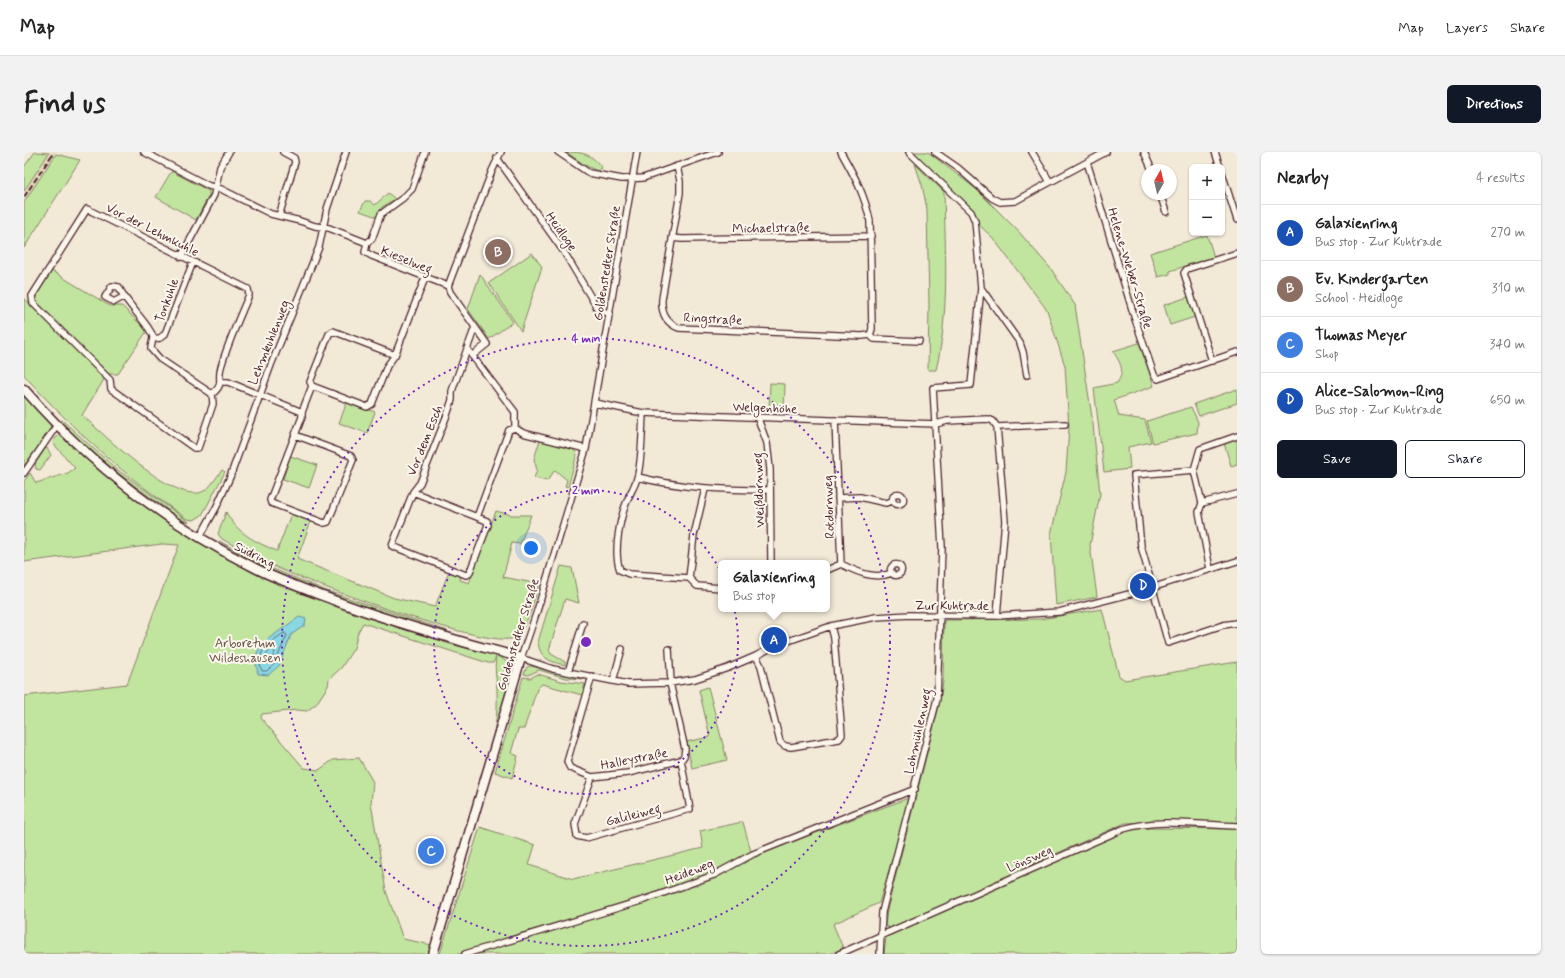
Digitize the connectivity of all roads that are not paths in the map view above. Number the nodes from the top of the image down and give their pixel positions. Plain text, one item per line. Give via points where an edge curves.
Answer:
1 (144, 152) edge
2 (229, 152) edge
3 (283, 152) edge
4 (346, 152) edge
5 (426, 152) edge
6 (501, 152) edge
7 (558, 152) edge
8 (637, 152) edge
9 (718, 152) edge
10 (841, 152) edge
11 (910, 152) edge
12 (935, 152) edge
13 (1032, 152) edge
14 (1106, 152) edge
15 (1144, 152) edge
16 (1215, 152) edge
17 (497, 158) junction
18 (1087, 162) junction
19 (1149, 164) edge
20 (1219, 164) edge
21 (677, 166) junction
22 (632, 179) junction
23 (1050, 182) junction
24 (1225, 182) edge
25 (215, 188) junction
26 (1162, 200) edge
27 (1166, 212) dead end
28 (279, 216) junction
29 (1237, 220) edge
30 (323, 227) junction
31 (871, 236) junction
32 (672, 238) junction
33 (367, 243) junction
34 (1237, 253) edge
35 (181, 257) junction
36 (193, 262) junction
37 (425, 278) junction
38 (448, 286) junction
39 (982, 288) junction
40 (123, 297) dead end
41 (610, 313) junction
42 (475, 327) junction
43 (870, 335) junction
44 (153, 339) junction
45 (919, 341) dead end
46 (467, 349) junction
47 (1237, 352) edge
48 (395, 355) junction
49 (472, 356) junction
50 (1212, 361) junction
51 (1027, 375) dead end
52 (221, 382) junction
53 (312, 386) junction
54 (24, 389) edge
55 (212, 394) junction
56 (259, 396) junction
57 (595, 403) junction
58 (302, 412) junction
59 (643, 413) junction
60 (758, 419) junction
61 (835, 420) junction
62 (936, 424) junction
63 (1065, 424) dead end
64 (57, 425) junction
65 (997, 426) junction
66 (515, 428) junction
67 (295, 435) junction
68 (1237, 436) edge
69 (586, 449) junction
70 (1194, 470) junction
71 (24, 473) edge
72 (638, 477) junction
73 (705, 489) junction
74 (769, 490) junction
75 (412, 492) junction
76 (1237, 494) edge
77 (838, 498) junction
78 (892, 501) dead end
79 (1202, 503) junction
80 (476, 517) junction
81 (200, 537) junction
82 (771, 560) edge
83 (1237, 562) edge
84 (841, 564) junction
85 (830, 569) edge
86 (1210, 570) junction
87 (892, 573) dead end
88 (689, 578) junction
89 (1152, 587) junction
90 (718, 588) edge
91 (939, 616) junction
92 (997, 616) junction
93 (583, 622) dead end
94 (1237, 624) edge
95 (831, 626) junction
96 (622, 649) dead end
97 (669, 649) dead end
98 (756, 656) junction
99 (521, 658) junction
100 (568, 672) junction
101 (592, 676) junction
102 (613, 681) junction
103 (671, 683) junction
104 (680, 760) junction
105 (592, 777) junction
106 (915, 789) junction
107 (1237, 826) edge
108 (882, 935) junction
109 (433, 954) edge
110 (465, 954) edge
111 (839, 954) edge
112 (880, 954) edge

1 - 25 street, Kieselweg
2 - 25 street via 220,167
3 - 28 street via 294,158 295,162
4 - 30 street, Lehmkuhlenweg
5 - 33 street via 412,189 381,214 372,239
6 - 17 street
7 - 22 street via 589,173
8 - 22 street, Goldenstedter Straße
9 - 21 street
10 - 31 street via 867,204
11 - 39 street via 971,212 978,231
12 - 23 street via 1000,202 1015,201
13 - 23 street
14 - 18 street
15 - 19 street
16 - 20 street
17 - 38 street
17 - 41 street, Heidloge via 564,252 599,311
18 - 23 street
18 - 50 street, Helene-Weber-Straße via 1154,375 1158,378
21 - 22 street via 643,178
21 - 32 street, Ringstraße via 680,193
22 - 41 street, Goldenstedter Straße
24 - 29 street
25 - 28 street, Kieselweg
25 - 35 street via 214,195
26 - 27 street
28 - 30 street, Kieselweg
30 - 33 street, Kieselweg
30 - 56 street, Lehmkuhlenweg via 319,247
31 - 32 street, Michaelstraße
31 - 43 street
32 - 43 street, Ringstraße via 662,307 672,326
33 - 37 street, Kieselweg via 365,252
34 - 50 street via 1184,272
35 - 36 street, Vor der Lehmkuhle
35 - 55 street, Vor der Lehmkuhle via 87,209 32,296 33,303 110,380 111,389 194,448 198,448 213,404
36 - 44 street, Tonkuhle via 165,334
36 - 52 street, Vor der Lehmkuhle via 248,289 249,295 220,368
37 - 38 street, Kieselweg
37 - 48 street
38 - 42 street
39 - 51 street via 1020,343
39 - 62 street, Lohmühlenweg via 972,385 933,388
40 - 44 street, Tonkuhle via 151,330
41 - 57 street, Goldenstedter Straße
42 - 46 street
42 - 49 street via 487,344
43 - 45 street, Ringstraße via 874,339
44 - 55 street, Tonkuhle via 151,349 160,359
46 - 49 street
46 - 75 street, Vor dem Esch via 452,391 447,415 420,483
47 - 50 street
48 - 53 street via 387,366 372,404 367,407
48 - 53 street via 333,331 328,334 310,382
49 - 66 street via 515,412
52 - 55 street via 219,389
52 - 56 street via 228,382
53 - 58 street
54 - 64 main road, Südring
56 - 58 street
56 - 81 street, Lehmkuhlenweg via 230,477
57 - 59 street, Welgenhöhe
57 - 69 street, Goldenstedter Straße
58 - 67 street
59 - 60 street, Welgenhöhe
59 - 72 street
60 - 61 street, Welgenhöhe
60 - 74 street, Weißdornweg via 767,443
61 - 62 street, Welgenhöhe
61 - 77 street, Rotdornweg
62 - 65 street, Welgenhöhe via 948,421 988,420
62 - 91 street, Lohmühlenweg via 942,547
63 - 65 street, Welgenhöhe
64 - 71 street
64 - 81 main road, Südring via 127,487
65 - 92 street via 1005,521
66 - 69 street via 523,433
66 - 80 street via 509,430
67 - 67 street via 351,456 352,460 328,522 324,523 271,503
68 - 70 street via 1200,449
69 - 99 street, Goldenstedter Straße
70 - 79 street
70 - 89 street via 1134,475 1141,546
72 - 73 street
72 - 88 street via 627,502 618,535 617,563 620,570 629,574
73 - 74 street
73 - 88 street via 694,535
74 - 82 street, Weißdornweg
75 - 80 street, Vor dem Esch
75 - 80 street via 392,546 466,575 469,574 488,525 486,521
76 - 79 street
77 - 78 street via 860,498 886,503
77 - 84 street, Rotdornweg
79 - 86 street via 1199,512
81 - 99 main road, Südring via 258,570 337,602 458,641
83 - 86 street, Zur Kuhtrade
84 - 85 street
84 - 87 street via 860,574 886,576
86 - 89 street, Zur Kuhtrade
88 - 90 street via 697,586
89 - 92 street, Zur Kuhtrade via 1076,609
89 - 94 street via 1168,643 1223,625
91 - 92 street, Zur Kuhtrade
91 - 95 street, Zur Kuhtrade via 876,617
91 - 106 street, Lohmühlenweg via 937,699
93 - 100 street
95 - 98 street, Zur Kuhtrade via 774,646
95 - 98 street via 842,735 839,739 791,747 780,742 761,666
96 - 102 street
97 - 103 street
98 - 103 street, Zur Kuhtrade via 696,679
99 - 100 street, Zur Kuhtrade
99 - 109 main road, Goldenstedter Straße
100 - 101 street, Zur Kuhtrade
101 - 102 street, Zur Kuhtrade
101 - 105 street via 567,762 570,768
102 - 103 street, Zur Kuhtrade via 633,684
103 - 104 street via 684,749 684,756
104 - 105 street, Halleystraße via 628,773
104 - 105 street, Galileiweg via 691,806 687,812 586,838 577,836 575,824
106 - 108 street, Lohmühlenweg via 882,912
106 - 110 street, Heideweg via 755,853 714,874 644,900
107 - 108 street, Lönsweg via 1166,824 1123,829
108 - 111 street, Lönsweg
108 - 112 street, Lohmühlenweg

